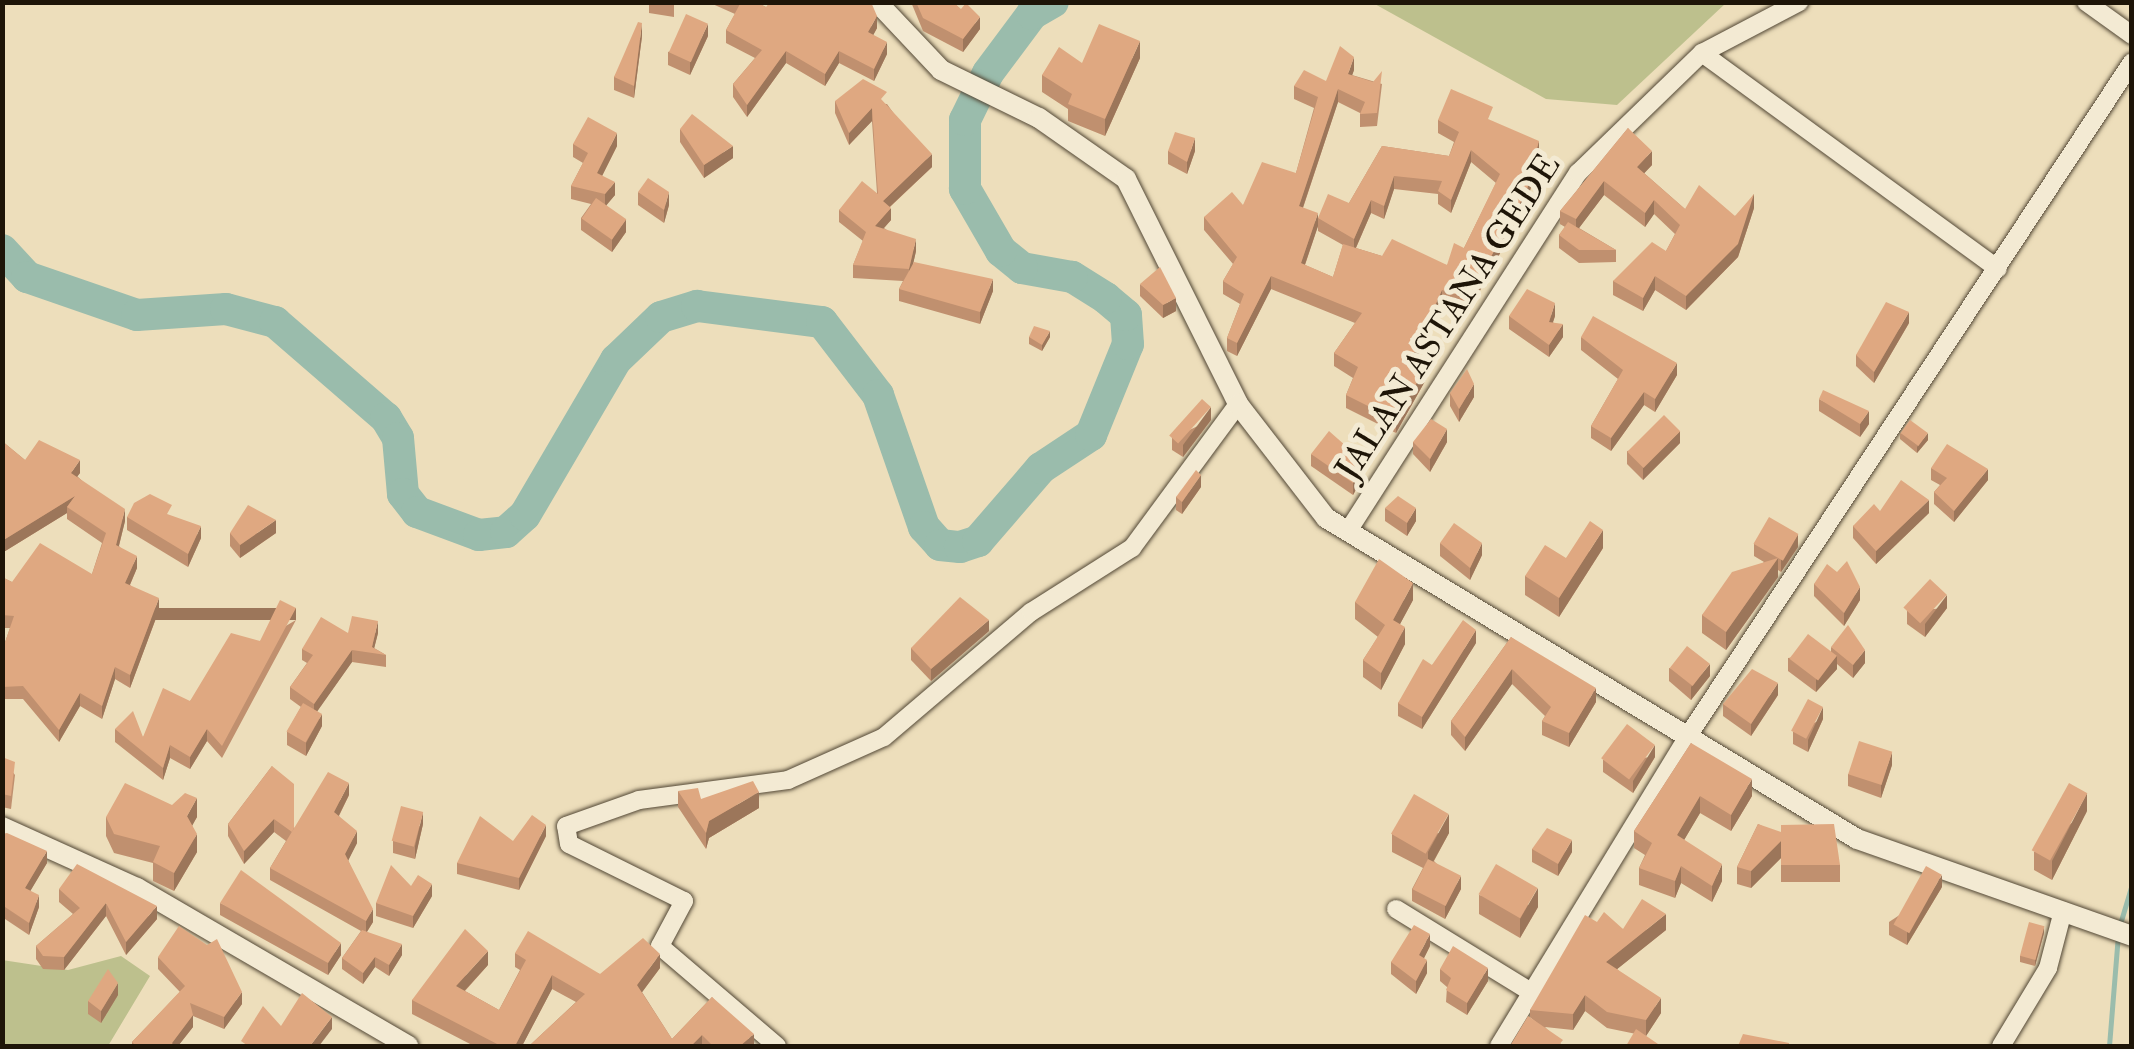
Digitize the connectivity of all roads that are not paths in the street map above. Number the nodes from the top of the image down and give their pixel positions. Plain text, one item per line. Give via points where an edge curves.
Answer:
1 (878, 2) edge
2 (1799, 2) edge
3 (2086, 2) edge
4 (2132, 35) edge
5 (1702, 53) junction
6 (2132, 62) edge
7 (1998, 270) junction
8 (1238, 404) junction
9 (1348, 531) junction
10 (1688, 736) junction
11 (2, 828) edge
12 (1396, 909) dead end
13 (2063, 911) junction
14 (2131, 935) edge
15 (1531, 992) junction
16 (408, 1046) edge
17 (777, 1046) edge
18 (1499, 1046) edge
19 (2001, 1046) edge

1 - 8 street via 918,53 1126,179
2 - 5 street, JALAN ASTANA GEDE
3 - 4 street
5 - 7 street
5 - 9 street, JALAN ASTANA GEDE via 1562,193
6 - 7 street
7 - 10 street
8 - 9 street via 1302,494
8 - 17 street via 1132,548 1031,612 884,737 788,780 639,800 566,826 569,844 684,901 660,946
9 - 10 street
10 - 13 street via 1858,839
10 - 15 street
11 - 16 street via 137,888
12 - 15 street
13 - 14 street
13 - 19 street via 2048,968
15 - 18 street

